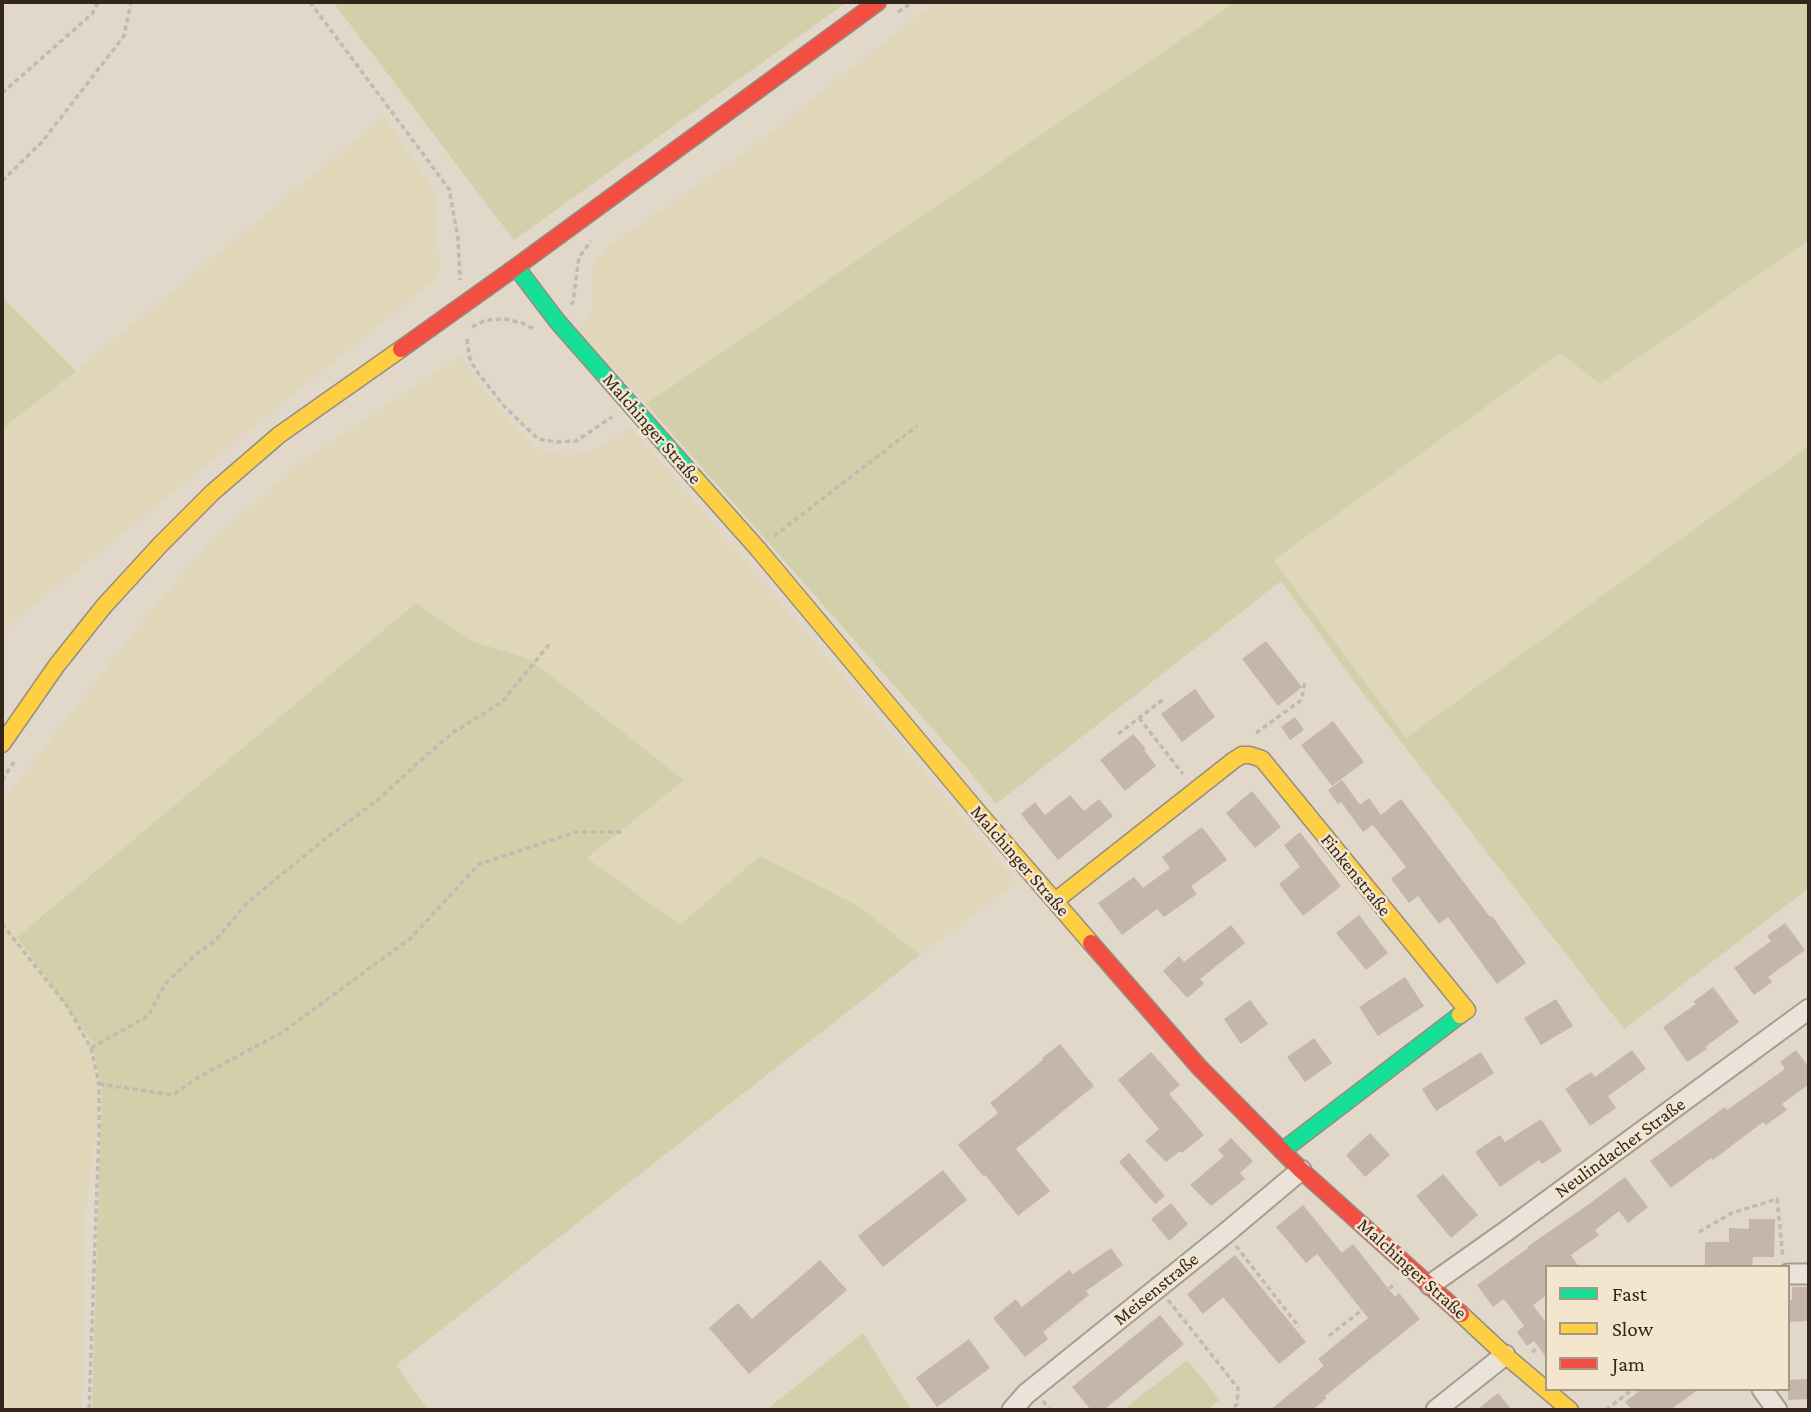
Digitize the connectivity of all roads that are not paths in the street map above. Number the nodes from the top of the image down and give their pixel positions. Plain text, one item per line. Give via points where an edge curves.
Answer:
1 (878, 2) edge
2 (516, 267) junction
3 (2, 744) edge
4 (1055, 901) junction
5 (1809, 1009) edge
6 (1282, 1151) junction
7 (1301, 1170) junction
8 (1790, 1274) edge
9 (1809, 1274) edge
10 (1430, 1285) junction
11 (1505, 1355) junction
12 (1545, 1389) edge
13 (1548, 1391) edge
14 (1763, 1391) edge
15 (1012, 1410) edge
16 (1436, 1410) edge
17 (1570, 1410) edge
18 (1777, 1410) edge

1 - 2 street
2 - 3 street via 279,435 213,492 104,606
2 - 4 street, Malchinger Straße via 557,321 758,549
4 - 6 street, Malchinger Straße via 1191,1057
4 - 6 street, Finkenstraße via 1234,760 1242,755 1262,759 1466,1010
5 - 10 street, Neulindacher Straße
6 - 7 street, Malchinger Straße
7 - 10 street, Malchinger Straße
7 - 15 street, Meisenstraße
8 - 9 street
10 - 11 street, Malchinger Straße
11 - 12 street, Malchinger Straße
11 - 16 street
13 - 17 street, Malchinger Straße
14 - 18 street

